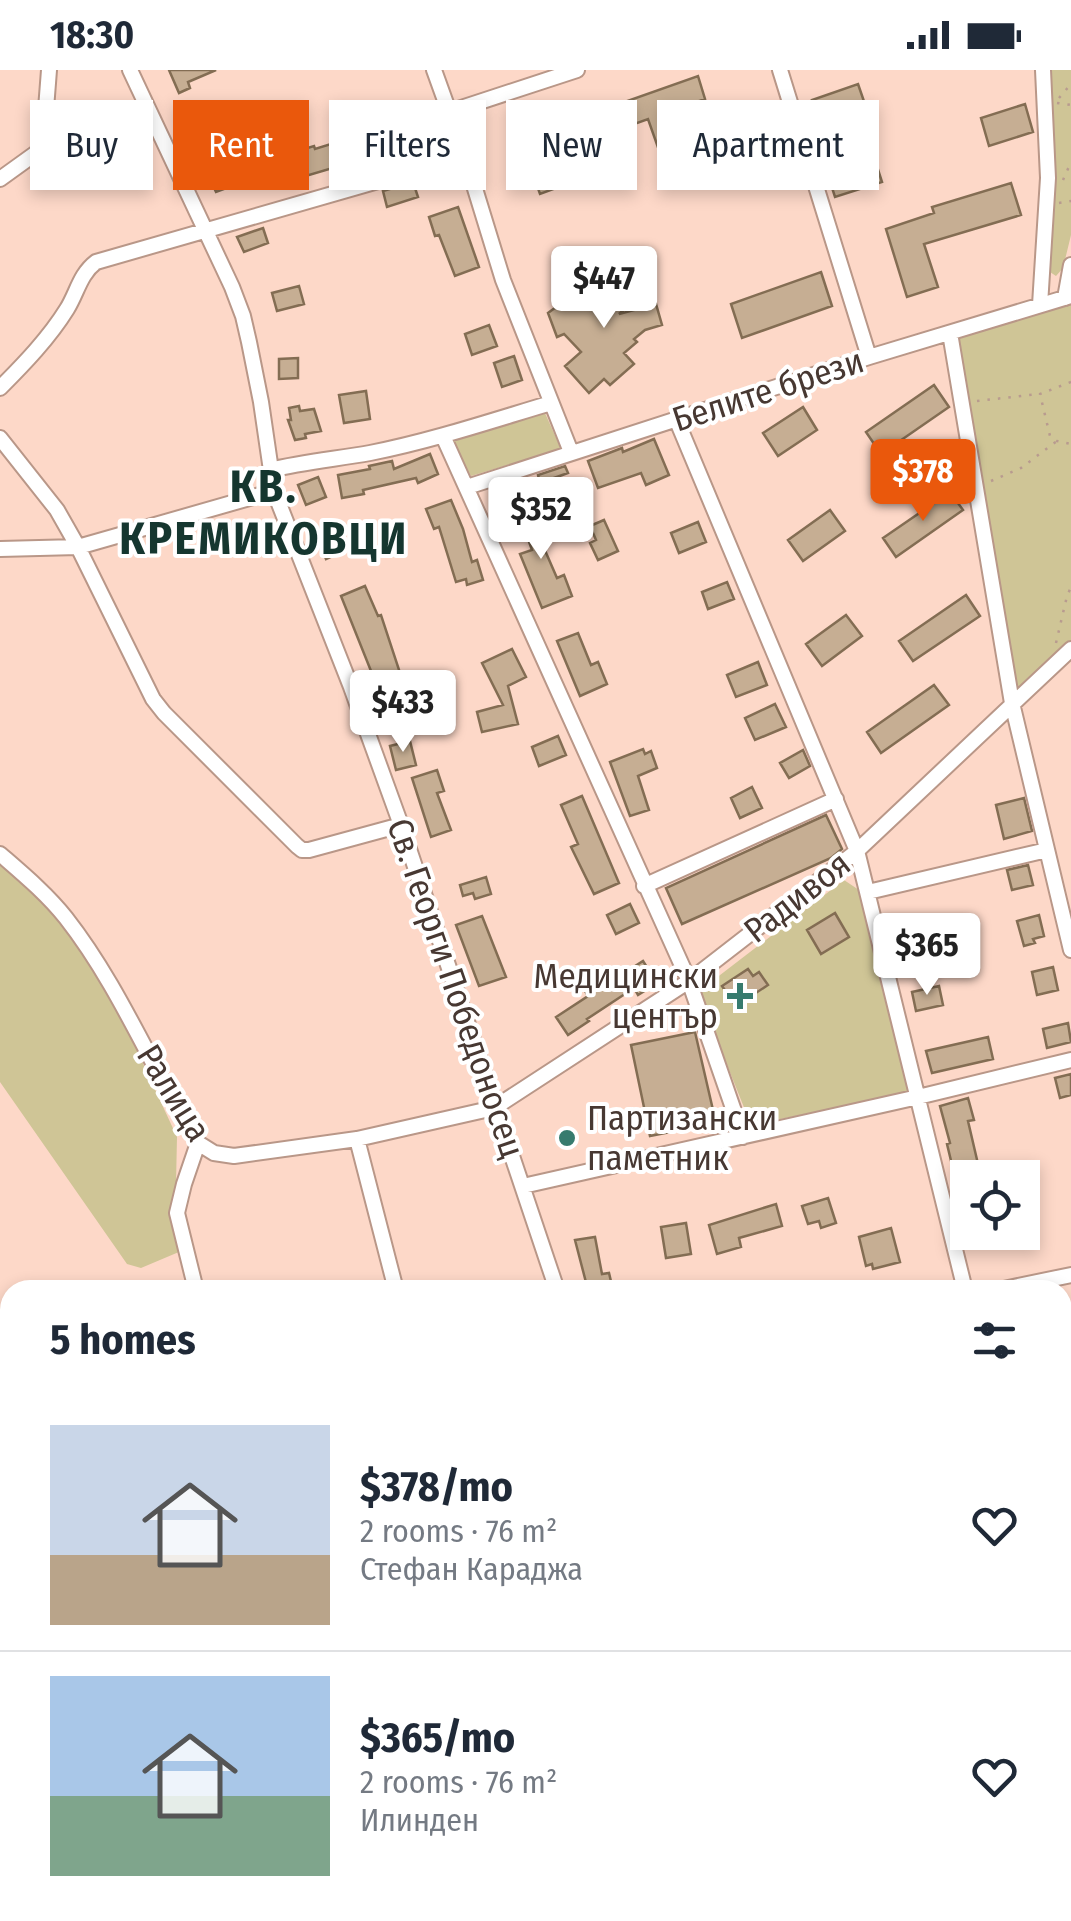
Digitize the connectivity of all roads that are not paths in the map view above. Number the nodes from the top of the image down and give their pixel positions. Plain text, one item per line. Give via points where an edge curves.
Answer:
1 (49, 70) edge
2 (130, 70) edge
3 (434, 70) edge
4 (577, 70) edge
5 (780, 70) edge
6 (1044, 70) edge
7 (445, 100) edge
8 (486, 100) edge
9 (0, 179) edge
10 (349, 190) edge
11 (475, 190) edge
12 (206, 232) junction
13 (1071, 265) edge
14 (1068, 297) edge
15 (1040, 305) junction
16 (950, 333) junction
17 (869, 357) junction
18 (0, 388) edge
19 (551, 403) junction
20 (677, 421) junction
21 (443, 436) junction
22 (0, 438) edge
23 (572, 452) junction
24 (270, 470) junction
25 (466, 487) junction
26 (274, 491) junction
27 (78, 546) junction
28 (0, 548) edge
29 (1071, 649) edge
30 (1012, 703) junction
31 (836, 799) junction
32 (401, 824) junction
33 (1047, 850) junction
34 (857, 852) junction
35 (0, 854) edge
36 (644, 886) junction
37 (868, 892) junction
38 (1071, 950) edge
39 (689, 982) junction
40 (1071, 1060) edge
41 (918, 1098) junction
42 (494, 1108) junction
43 (743, 1137) junction
44 (358, 1138) junction
45 (198, 1142) junction
46 (523, 1186) junction
47 (194, 1280) edge
48 (394, 1280) edge
49 (554, 1280) edge
50 (963, 1280) edge

1 - 9 street via 43,148
2 - 12 street, Св. Георги Победоносец
3 - 7 street
4 - 8 street
5 - 17 street
6 - 15 street via 1048,178
10 - 12 street
11 - 19 street
12 - 18 street via 96,262 50,334
12 - 24 street, Св. Георги Победоносец via 243,316
13 - 14 street
14 - 15 street, Белите брези
15 - 16 street, Белите брези
16 - 17 street, Белите брези
16 - 30 street
17 - 20 street, Белите брези
19 - 21 street
19 - 23 street
20 - 23 street, Белите брези
20 - 31 street
21 - 24 street
21 - 25 street
22 - 27 street
23 - 25 street, Белите брези
24 - 26 street, Св. Георги Победоносец
25 - 36 street
26 - 27 street
26 - 32 street, Св. Георги Победоносец
27 - 28 street
27 - 32 street via 153,699 297,846 309,850
29 - 30 street, Радивоя
30 - 33 street
30 - 34 street, Радивоя
31 - 34 street
31 - 36 street
32 - 42 street, Св. Георги Победоносец
33 - 37 street
33 - 38 street
34 - 37 street
34 - 39 street, Радивоя
35 - 45 street, Ралица via 92,952
36 - 39 street
37 - 41 street
39 - 42 street, Радивоя
39 - 43 street
40 - 41 street
41 - 43 street
41 - 50 street
42 - 44 street, Ралица
42 - 46 street, Св. Георги Победоносец
43 - 46 street
44 - 45 street, Ралица via 234,1156 214,1154
44 - 48 street
45 - 47 street via 177,1213
46 - 49 street, Св. Георги Победоносец

